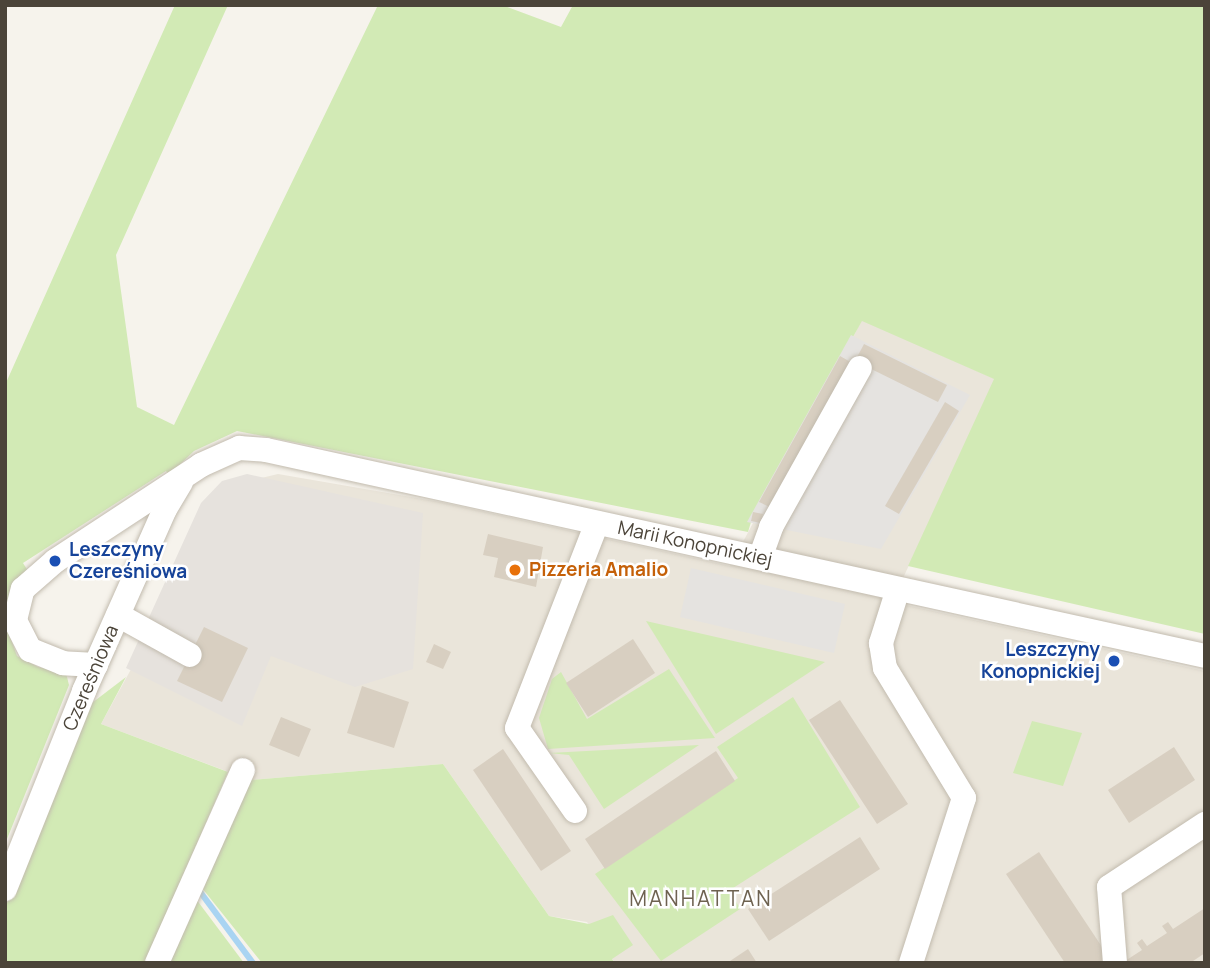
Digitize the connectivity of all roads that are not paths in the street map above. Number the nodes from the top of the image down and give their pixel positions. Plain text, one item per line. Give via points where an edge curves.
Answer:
1 (860, 368) dead end
2 (190, 473) junction
3 (597, 523) junction
4 (760, 558) junction
5 (898, 589) junction
6 (118, 615) junction
7 (190, 654) dead end
8 (1205, 656) edge
9 (96, 665) junction
10 (243, 770) dead end
11 (575, 811) dead end
12 (1205, 824) edge
13 (5, 888) edge
14 (157, 963) edge
15 (911, 963) edge
16 (1115, 963) edge

1 - 4 street via 771,527
2 - 3 street, Marii Konopnickiej via 225,452 253,448
2 - 6 street, Czereśniowa via 168,502
2 - 9 street, Marii Konopnickiej via 54,561 23,589 15,620 30,650 63,663
3 - 4 street, Marii Konopnickiej
3 - 11 street via 517,728
4 - 5 street, Marii Konopnickiej
5 - 8 street, Marii Konopnickiej
5 - 15 street via 881,643 886,668 964,798
6 - 7 street
6 - 9 street, Czereśniowa
9 - 13 street, Czereśniowa
10 - 14 street
12 - 16 street via 1109,887

